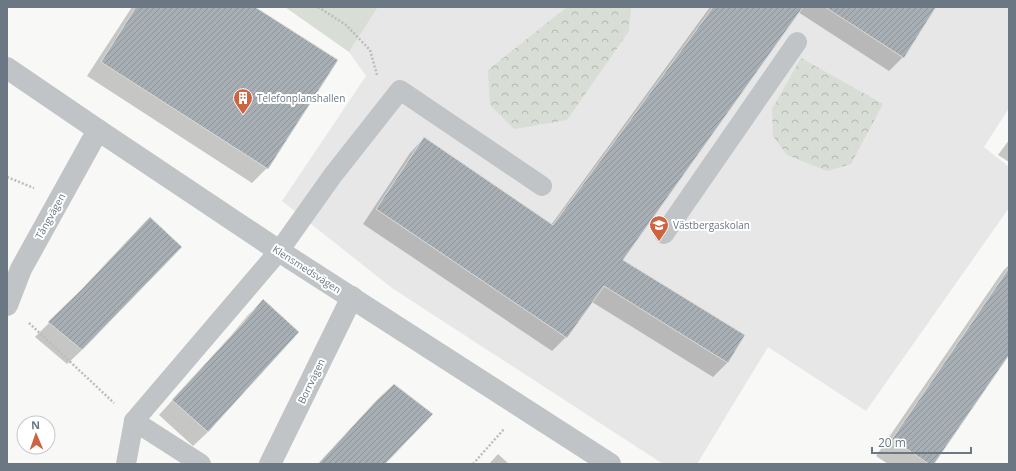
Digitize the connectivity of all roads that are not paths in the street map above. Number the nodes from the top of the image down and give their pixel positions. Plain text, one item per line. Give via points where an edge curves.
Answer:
1 (797, 42) dead end
2 (7, 68) edge
3 (98, 130) junction
4 (542, 186) dead end
5 (664, 234) dead end
6 (279, 251) junction
7 (352, 297) junction
8 (7, 304) edge
9 (134, 421) junction
10 (126, 464) edge
11 (201, 464) edge
12 (270, 464) edge
13 (610, 464) edge

1 - 5 lane
2 - 3 street, Klensmedsvägen
3 - 6 street, Klensmedsvägen
3 - 8 street, Tångvägen via 21,270
4 - 6 lane via 400,90 333,174
6 - 7 street, Klensmedsvägen
6 - 9 lane
7 - 12 street, Borrvägen
7 - 13 street, Klensmedsvägen
9 - 10 lane
9 - 11 lane

